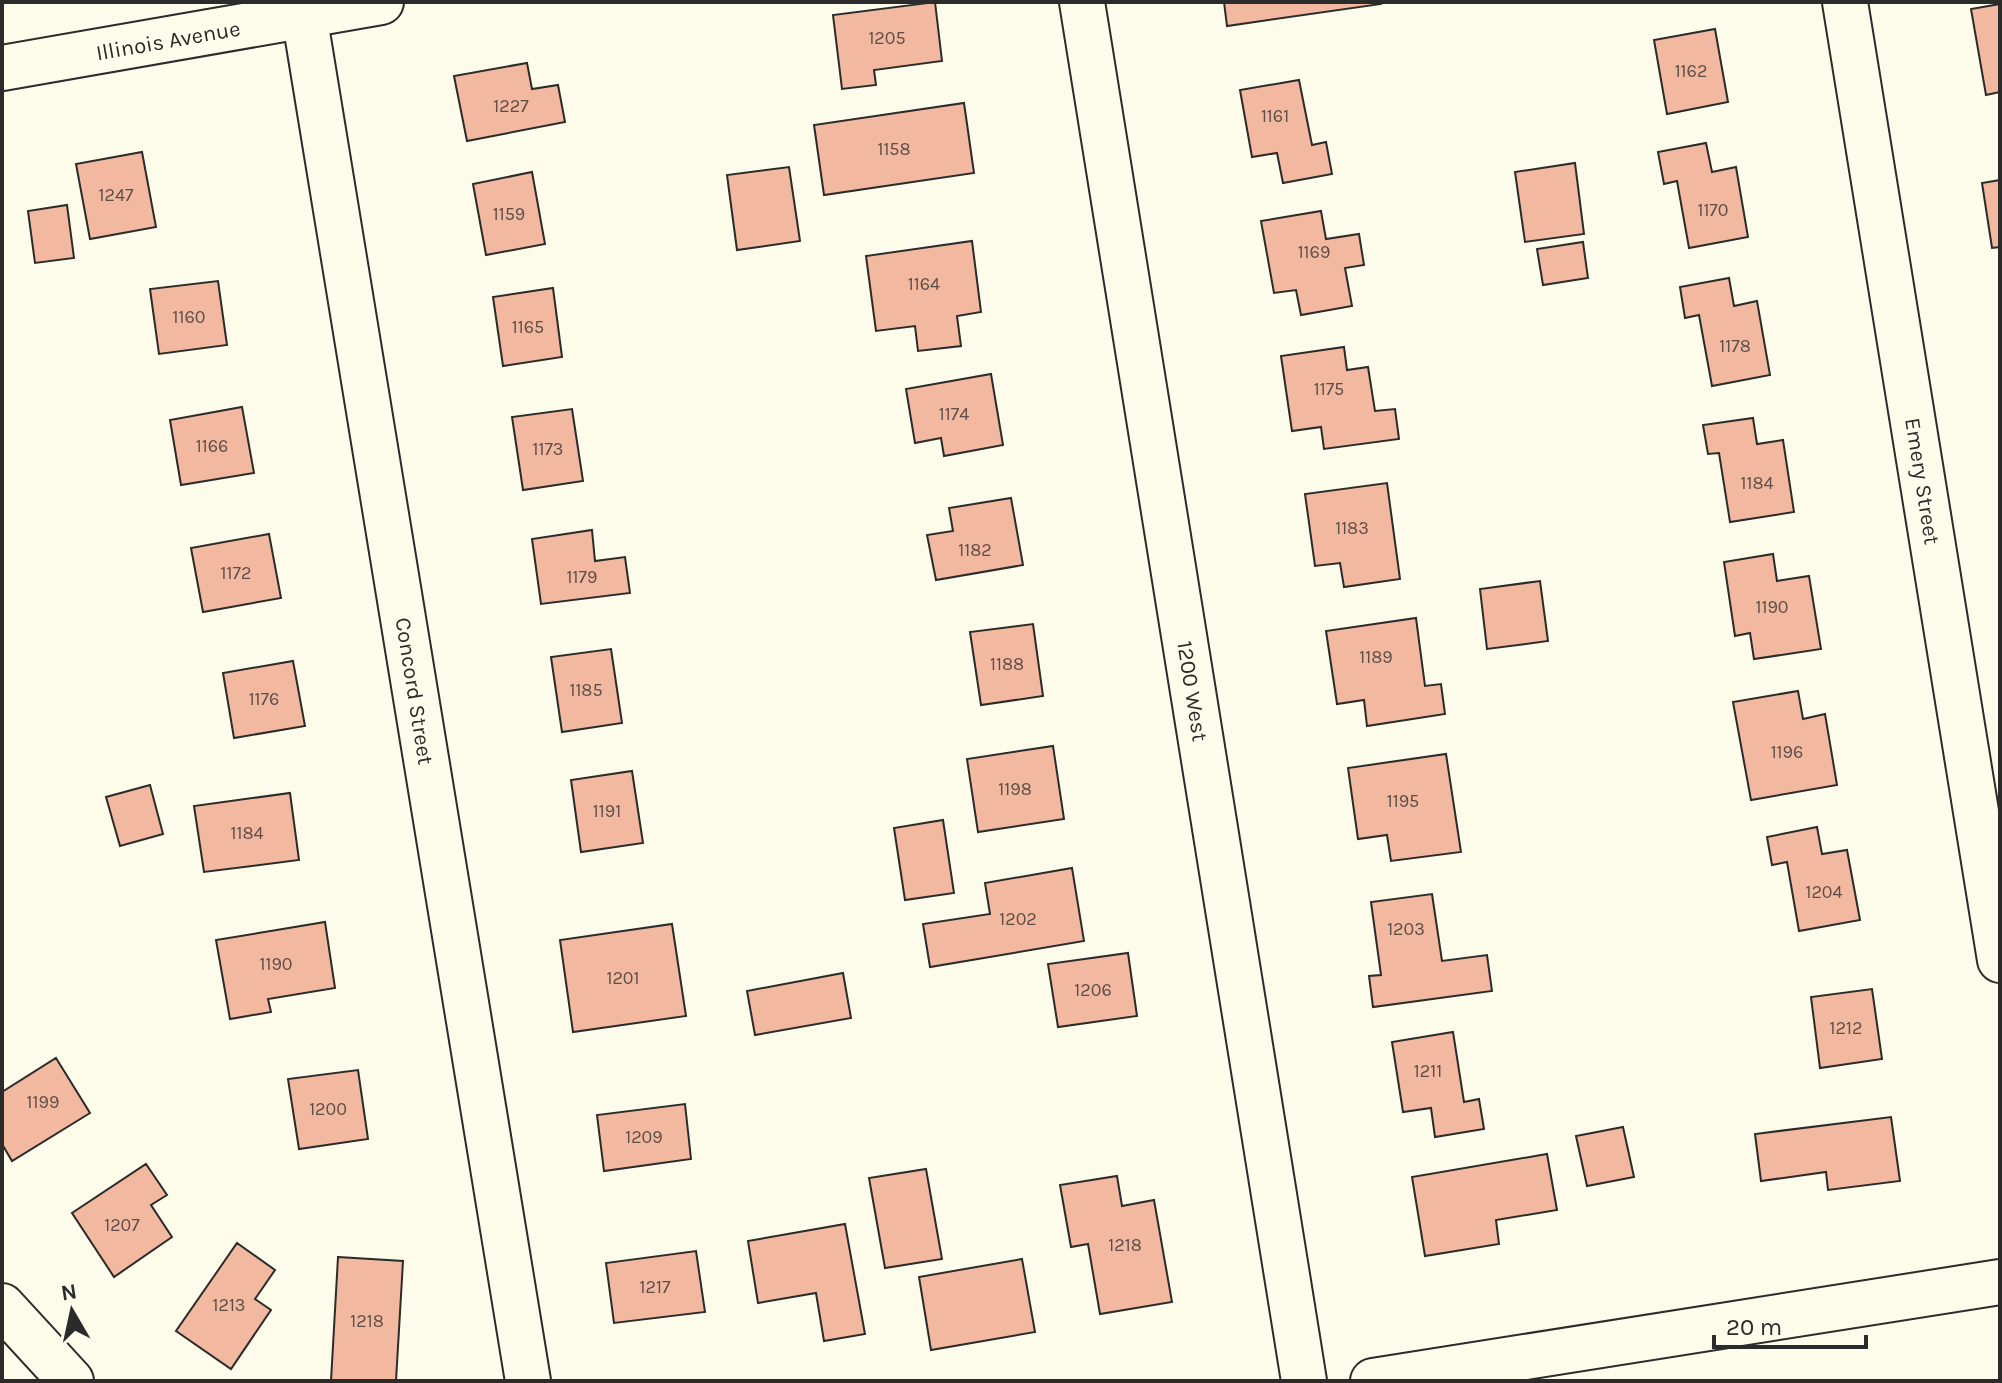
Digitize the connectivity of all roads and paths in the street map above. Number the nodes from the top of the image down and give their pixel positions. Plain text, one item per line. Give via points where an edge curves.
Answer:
1 (381, 2) edge
2 (1082, 2) edge
3 (1845, 2) edge
4 (304, 9) edge
5 (2, 68) edge
6 (2000, 960) edge
7 (2000, 1282) edge
8 (2, 1306) edge
9 (1611, 1362) edge
10 (71, 1381) edge
11 (528, 1381) edge
12 (1304, 1381) edge
13 (1373, 1381) edge

1 - 4 street, Illinois Avenue
2 - 12 street, 1200 West
3 - 6 street, Emery Street
4 - 5 street, Illinois Avenue
4 - 11 street, Concord Street
7 - 9 street
8 - 10 street
9 - 13 street

